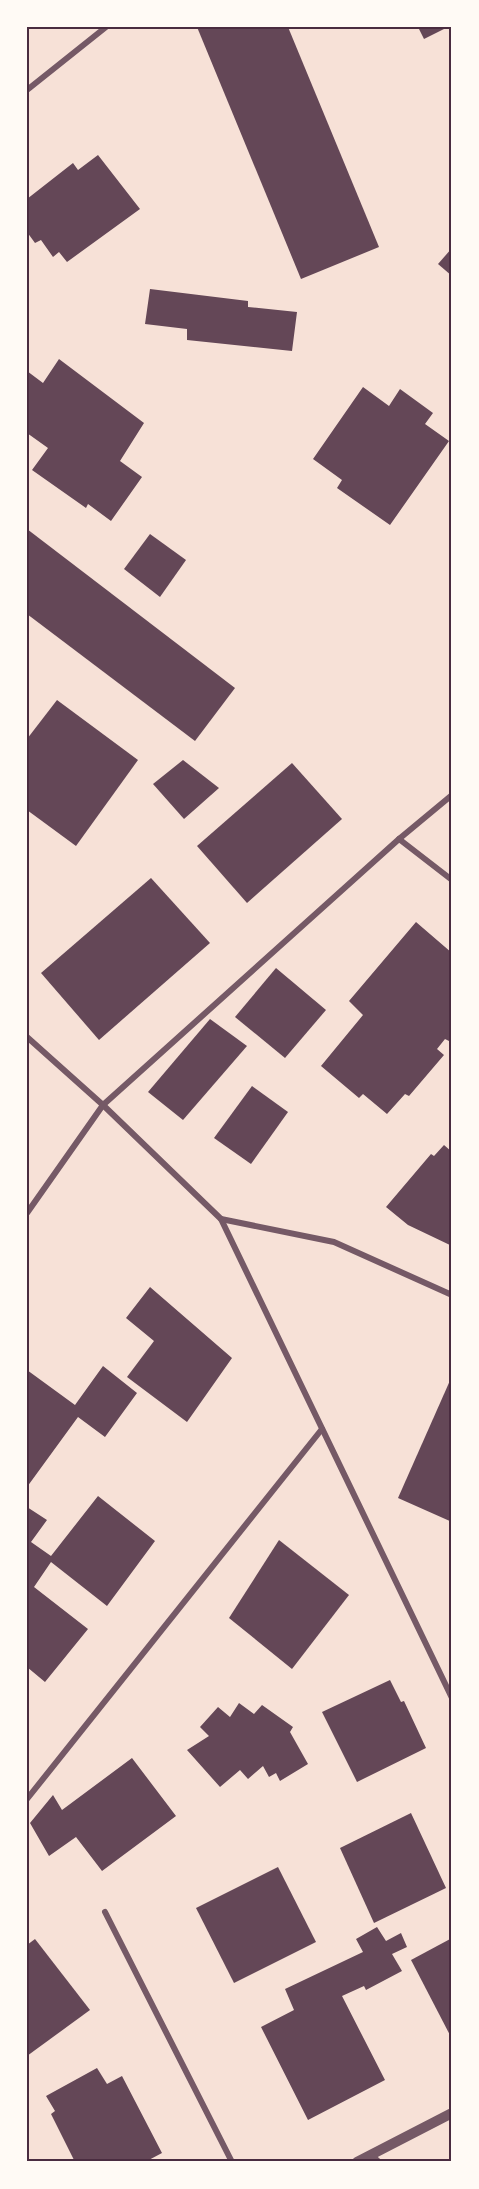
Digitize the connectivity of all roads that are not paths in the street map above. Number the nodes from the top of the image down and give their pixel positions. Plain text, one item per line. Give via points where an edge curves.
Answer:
1 (106, 27) edge
2 (27, 90) edge
3 (452, 795) edge
4 (399, 839) junction
5 (452, 880) edge
6 (27, 1037) edge
7 (103, 1105) junction
8 (27, 1213) edge
9 (220, 1220) junction
10 (452, 1295) edge
11 (322, 1429) junction
12 (452, 1698) edge
13 (27, 1799) edge
14 (105, 1912) dead end
15 (452, 2113) edge
16 (375, 2158) edge
17 (232, 2162) edge
18 (357, 2162) edge

1 - 2 street
3 - 4 street
4 - 5 street
4 - 7 street
6 - 7 street
7 - 8 street
7 - 9 street
9 - 10 street via 334,1242
9 - 11 street
11 - 12 street
11 - 13 street
14 - 17 street
15 - 16 street
16 - 18 street

